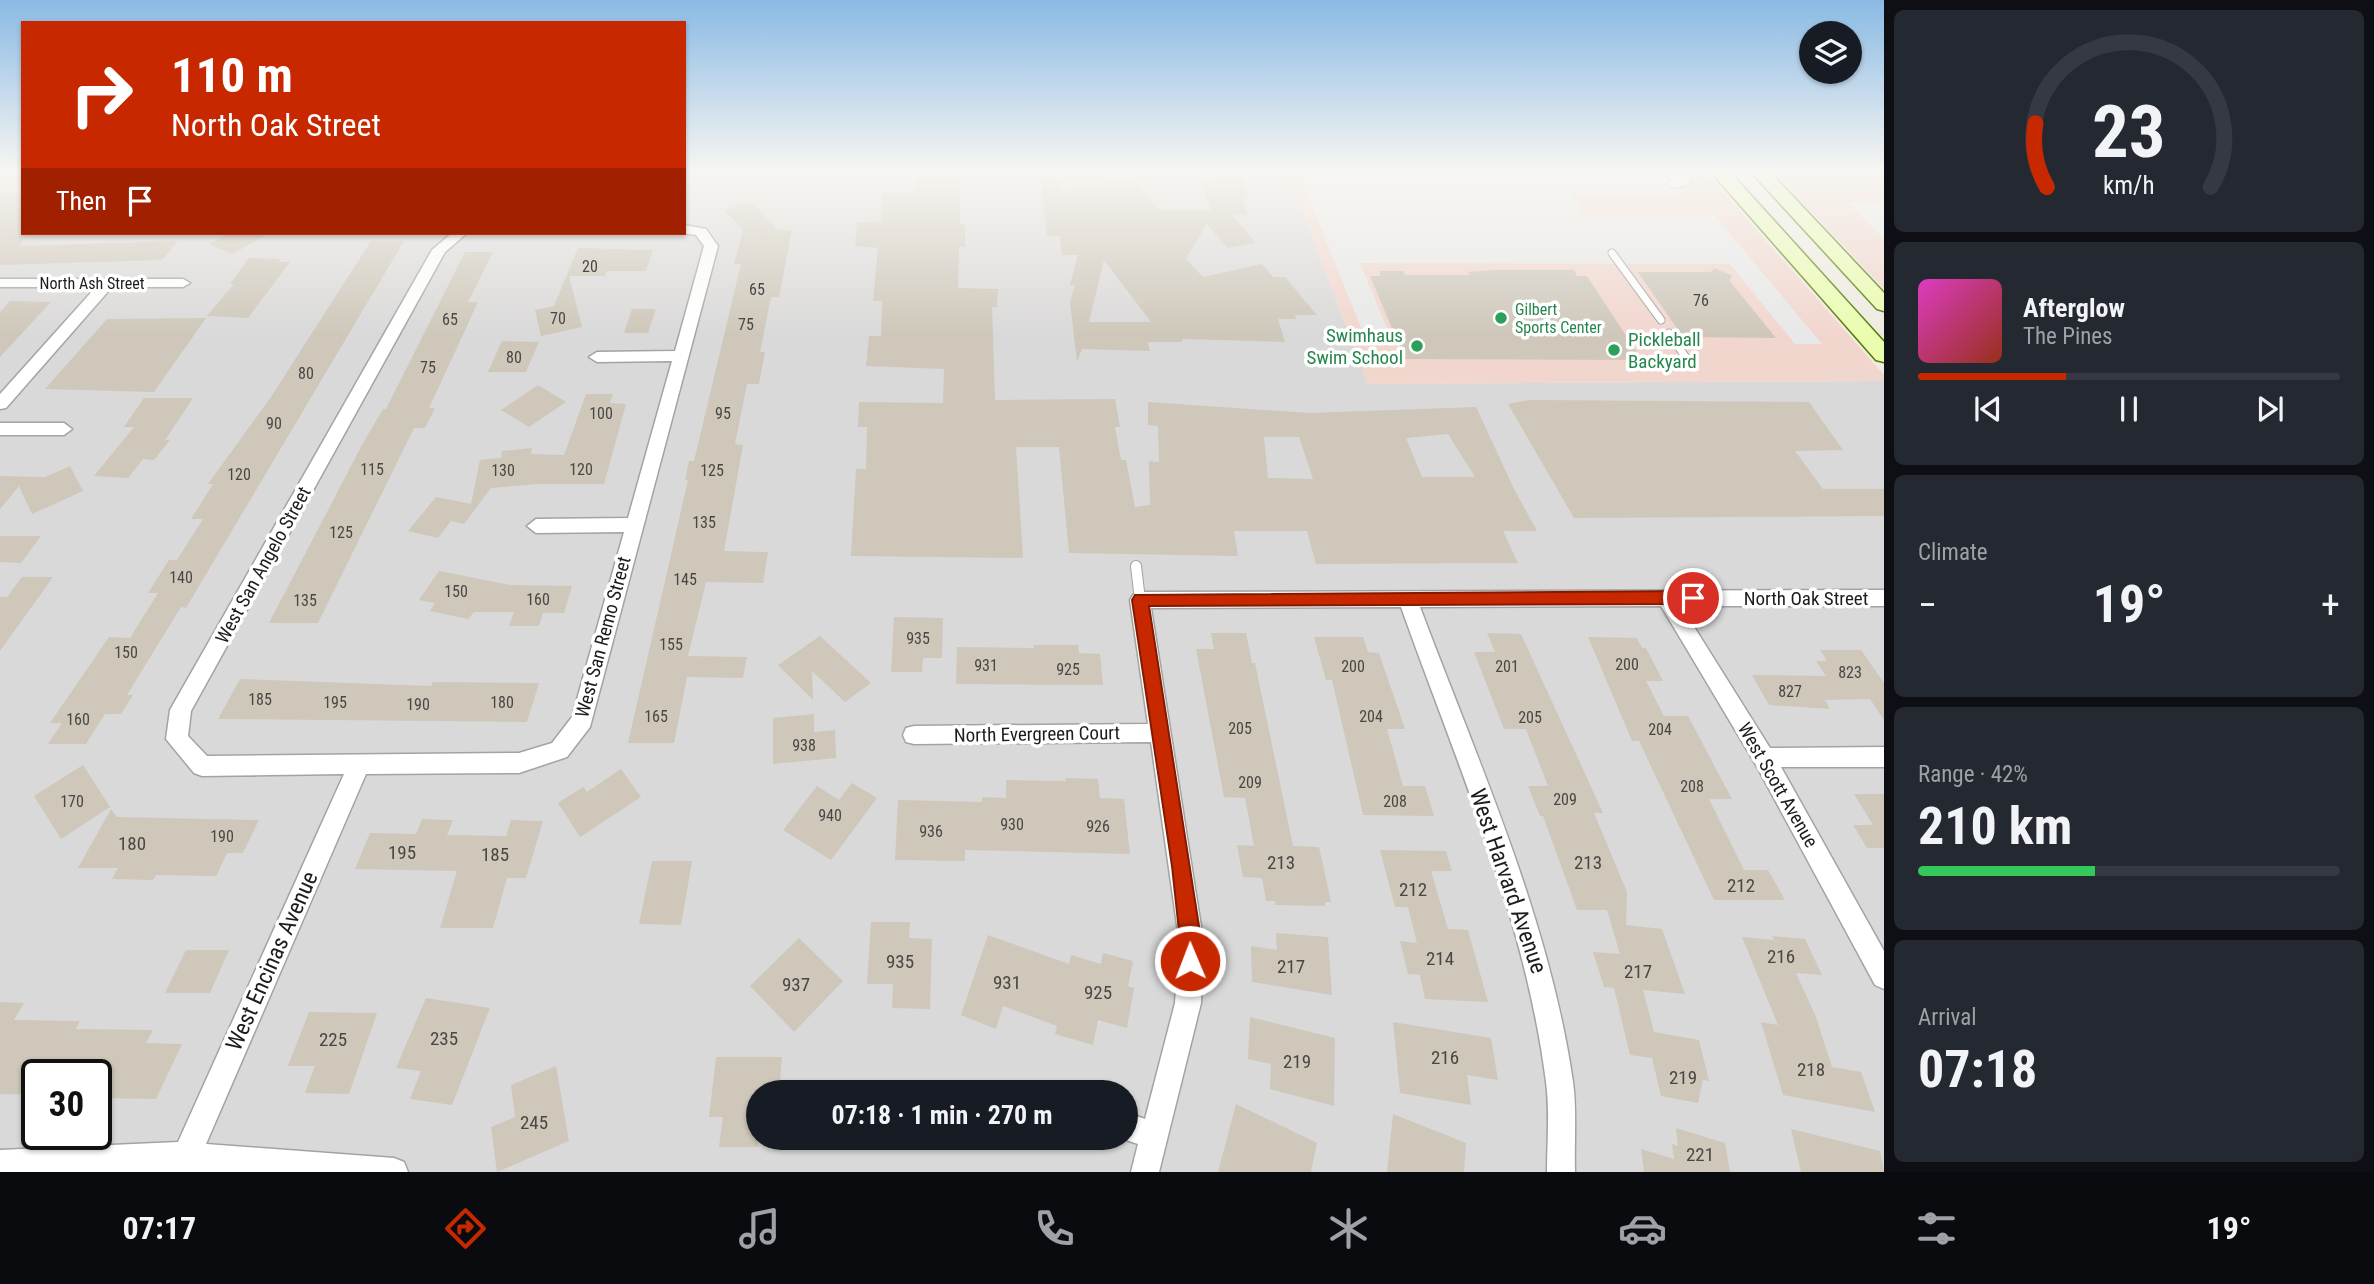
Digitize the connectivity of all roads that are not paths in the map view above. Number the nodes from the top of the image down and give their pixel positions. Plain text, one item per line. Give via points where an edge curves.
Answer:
1 (1768, 226) edge
2 (1810, 226) edge
3 (686, 229) edge
4 (458, 235) edge
5 (1612, 253) dead end
6 (1818, 281) junction
7 (0, 283) edge
8 (108, 283) junction
9 (183, 283) dead end
10 (1884, 305) edge
11 (1661, 320) dead end
12 (1670, 333) dead end
13 (1884, 333) edge
14 (1884, 355) edge
15 (680, 356) junction
16 (597, 357) dead end
17 (1692, 365) dead end
18 (0, 404) edge
19 (0, 429) edge
20 (64, 429) dead end
21 (634, 525) junction
22 (536, 526) dead end
23 (1136, 566) dead end
24 (1666, 598) junction
25 (1884, 598) edge
26 (1140, 600) junction
27 (1408, 600) junction
28 (1161, 733) junction
29 (914, 735) dead end
30 (1884, 757) edge
31 (1764, 758) junction
32 (359, 766) junction
33 (1884, 976) edge
34 (1138, 1130) edge
35 (1155, 1136) junction
36 (186, 1156) junction
37 (0, 1164) edge
38 (394, 1172) edge
39 (1145, 1172) edge
40 (1561, 1172) edge

1 - 6 main road
2 - 10 main road
3 - 15 street, West San Remo Street via 701,232 711,246
4 - 32 street, West San Angelo Street via 439,250 181,710 177,739 202,766
5 - 11 lane
6 - 13 main road via 1849,295
6 - 14 main road
7 - 8 street, North Ash Street
8 - 9 street, North Ash Street
8 - 18 street
12 - 17 lane
15 - 16 street
15 - 21 street, West San Remo Street
19 - 20 street
21 - 22 street, West San Remo Street
21 - 32 street, West San Remo Street via 582,721 559,750 519,763
23 - 26 lane
24 - 25 street, North Oak Street
24 - 27 street, North Oak Street
24 - 31 street, West Scott Avenue
26 - 27 street, North Oak Street
26 - 28 street
27 - 40 street, West Harvard Avenue via 1522,914 1545,995 1560,1085
28 - 29 street, North Evergreen Court
28 - 35 street via 1191,939 1188,1003
30 - 31 street
31 - 33 street, West Scott Avenue
32 - 36 street, West Encinas Avenue
34 - 35 street
35 - 39 street
36 - 37 street
36 - 38 street

